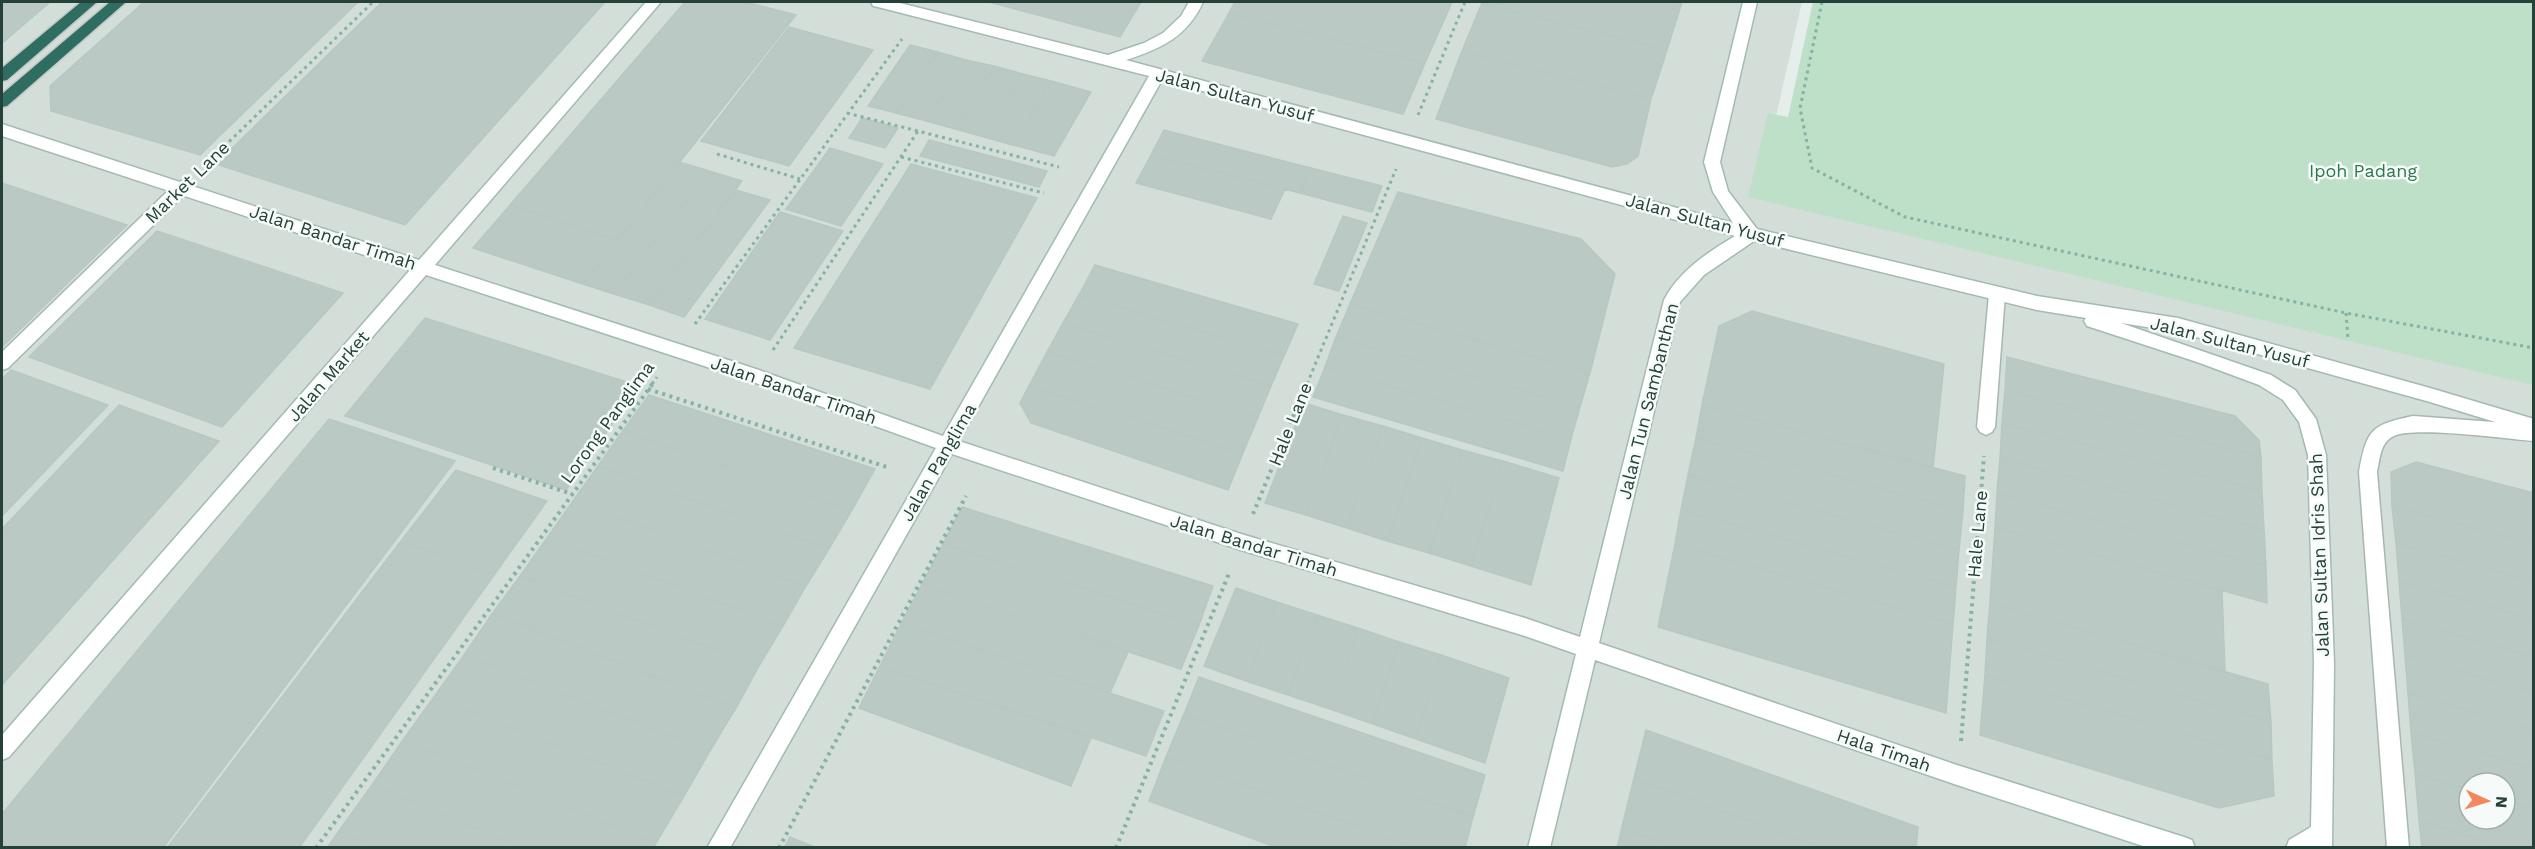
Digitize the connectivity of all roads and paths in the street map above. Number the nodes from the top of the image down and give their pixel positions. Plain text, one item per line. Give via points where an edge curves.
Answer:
1 (90, 2) edge
2 (119, 2) edge
3 (373, 2) edge
4 (654, 2) edge
5 (878, 2) edge
6 (1196, 2) edge
7 (1465, 2) edge
8 (1750, 2) edge
9 (1822, 2) edge
10 (920, 13) junction
11 (1108, 60) junction
12 (1157, 75) junction
13 (2, 76) edge
14 (2, 102) edge
15 (847, 113) junction
16 (2, 130) edge
17 (918, 131) junction
18 (1407, 142) junction
19 (717, 154) dead end
20 (901, 157) junction
21 (1059, 167) dead end
22 (800, 178) junction
23 (182, 187) junction
24 (1044, 193) dead end
25 (1752, 234) junction
26 (423, 266) junction
27 (1997, 294) junction
28 (2037, 303) junction
29 (2534, 348) edge
30 (676, 349) junction
31 (2, 363) edge
32 (756, 376) junction
33 (648, 389) junction
34 (1986, 427) joint
35 (2534, 427) edge
36 (2534, 433) edge
37 (948, 445) junction
38 (493, 468) dead end
39 (890, 468) dead end
40 (572, 494) junction
41 (966, 496) dead end
42 (1241, 542) junction
43 (1587, 648) junction
44 (2, 750) edge
45 (1957, 775) junction
46 (2321, 840) edge
47 (316, 848) edge
48 (718, 848) edge
49 (778, 848) edge
50 (1116, 848) edge
51 (1539, 848) edge
52 (2184, 848) edge
53 (2297, 848) edge
54 (2398, 848) edge

1 - 13 highway
2 - 14 highway
3 - 23 path, Market Lane
4 - 26 street, Jalan Market
5 - 10 street, Jalan Sultan Yusuf
6 - 11 street via 1185,22 1170,35
7 - 18 path, Hale Lane
8 - 25 street via 1712,162 1720,194
9 - 29 path via 1800,108 1812,168 1905,217 2334,311
10 - 11 street, Jalan Sultan Yusuf
10 - 15 path, Lorong Panglima
11 - 12 street, Jalan Sultan Yusuf
12 - 18 street, Jalan Sultan Yusuf
12 - 37 street, Jalan Panglima
15 - 17 path
15 - 22 path, Lorong Panglima
16 - 23 street, Jalan Bandar Timah
17 - 20 path
17 - 21 path
18 - 25 street, Jalan Sultan Yusuf
18 - 42 path, Hale Lane
19 - 22 path
20 - 24 path
20 - 32 path
22 - 30 path, Lorong Panglima
23 - 26 street, Jalan Bandar Timah
23 - 31 street, Market Lane
25 - 27 street, Jalan Sultan Yusuf
25 - 43 street, Jalan Tun Sambanthan via 1715,255 1684,280 1672,300
26 - 30 street, Jalan Bandar Timah
26 - 44 street, Jalan Market
27 - 28 street, Jalan Sultan Yusuf
27 - 34 street
28 - 35 street, Jalan Sultan Yusuf via 2178,325
28 - 46 street, Jalan Sultan Idris Shah via 2265,380 2289,395 2307,419 2318,467 2324,663
30 - 32 street, Jalan Bandar Timah
30 - 33 path, Lorong Panglima
32 - 37 street, Jalan Bandar Timah
33 - 39 path
33 - 40 path, Lorong Panglima
34 - 45 path, Hale Lane
36 - 54 street via 2414,424 2388,429 2374,442 2368,472
37 - 42 street, Jalan Bandar Timah
37 - 48 street, Jalan Panglima
38 - 40 path
40 - 47 path, Lorong Panglima
41 - 49 path
42 - 43 street, Jalan Bandar Timah
42 - 50 path, Hale Lane
43 - 45 street, Hala Timah
43 - 51 street, Jalan Tun Sambanthan
45 - 52 street, Hala Timah
46 - 53 street

